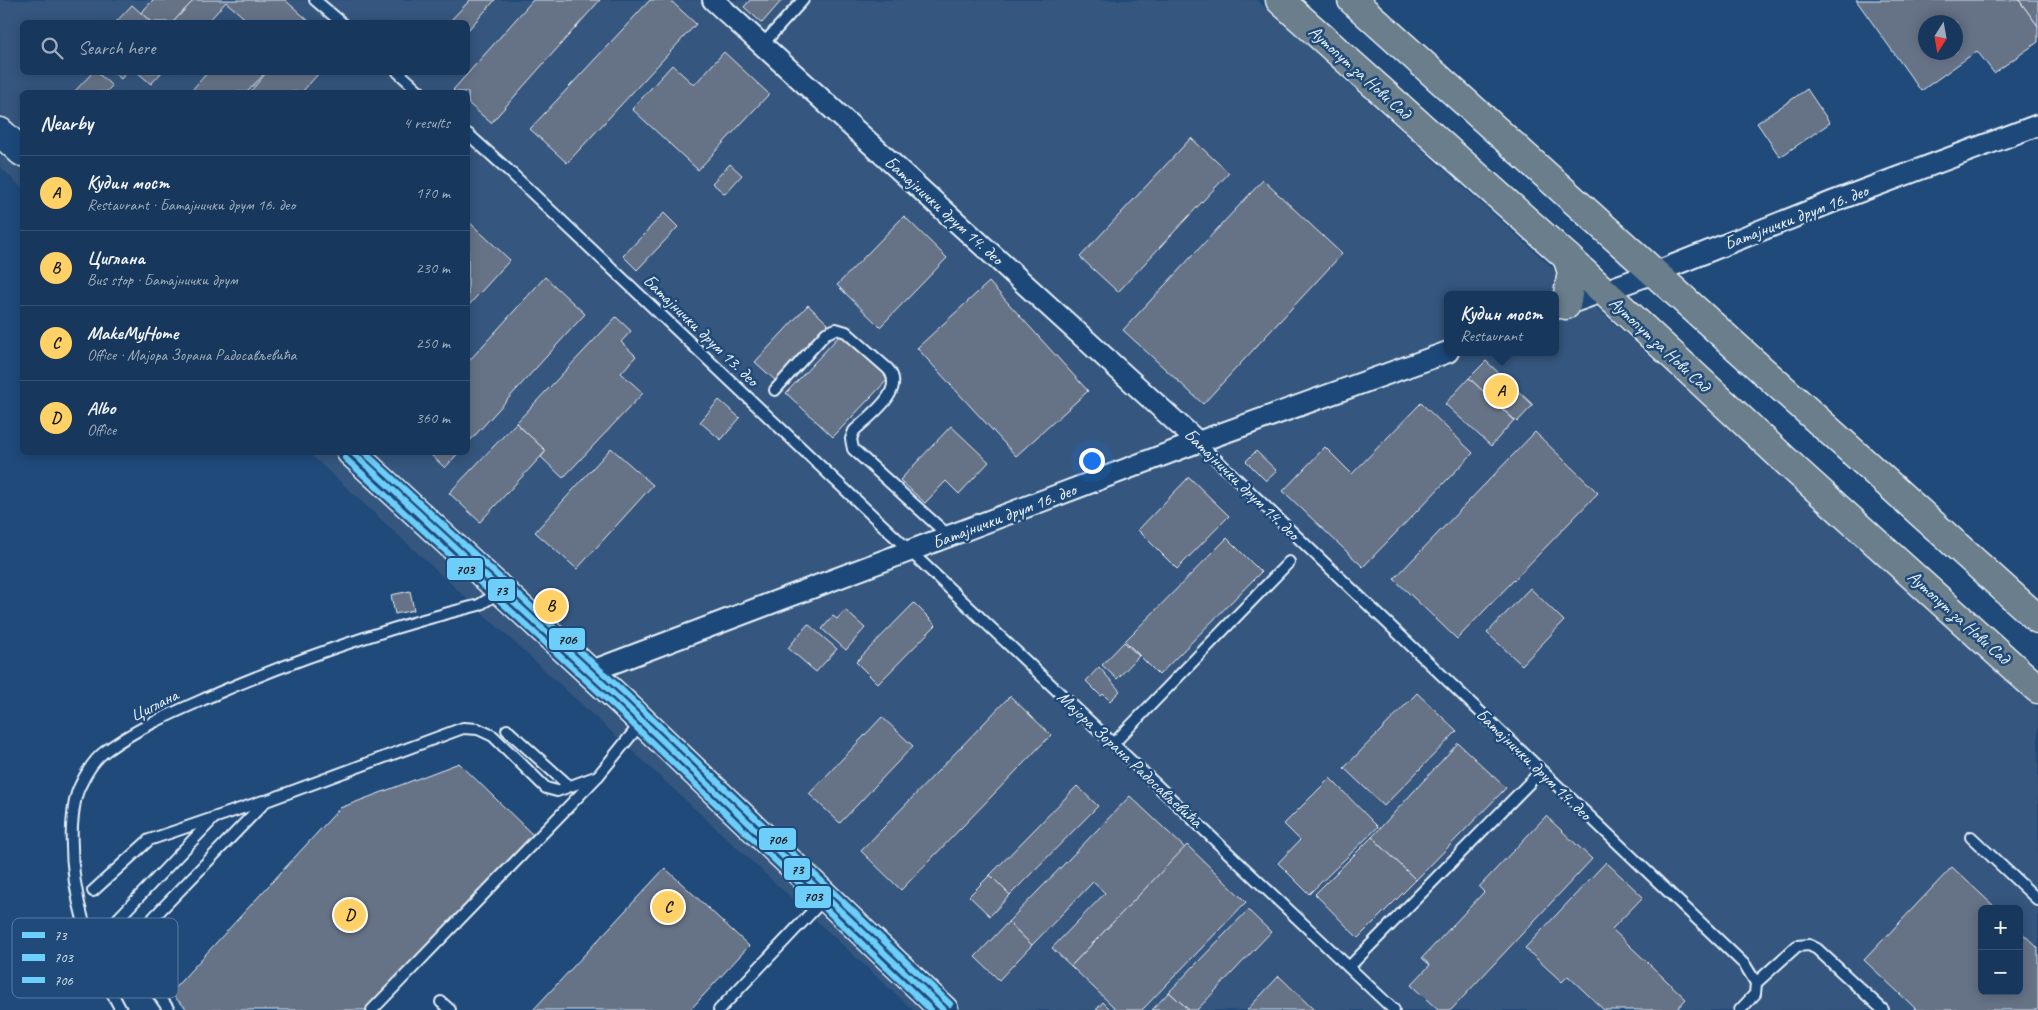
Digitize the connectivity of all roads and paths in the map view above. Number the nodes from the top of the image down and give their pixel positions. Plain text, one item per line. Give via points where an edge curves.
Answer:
1 (315, 0) edge
2 (713, 0) edge
3 (803, 0) edge
4 (1280, 0) edge
5 (1352, 0) edge
6 (339, 20) edge
7 (762, 45) junction
8 (401, 75) edge
9 (418, 90) edge
10 (2038, 125) edge
11 (0, 132) edge
12 (470, 136) edge
13 (20, 150) edge
14 (1566, 257) junction
15 (1654, 273) junction
16 (1602, 291) junction
17 (1560, 307) edge
18 (1444, 353) edge
19 (775, 390) dead end
20 (1198, 442) junction
21 (354, 455) edge
22 (950, 537) junction
23 (910, 552) junction
24 (1289, 562) dead end
25 (501, 592) junction
26 (2038, 619) edge
27 (589, 672) junction
28 (2038, 689) edge
29 (643, 722) junction
30 (507, 730) dead end
31 (1114, 743) junction
32 (1541, 771) junction
33 (598, 776) junction
34 (569, 786) junction
35 (266, 801) junction
36 (215, 817) junction
37 (1971, 837) dead end
38 (93, 891) dead end
39 (826, 897) junction
40 (2038, 900) edge
41 (83, 918) edge
42 (119, 918) edge
43 (153, 918) edge
44 (1349, 967) junction
45 (1756, 983) junction
46 (115, 998) edge
47 (161, 998) edge
48 (441, 1002) dead end
49 (121, 1010) edge
50 (169, 1010) edge
51 (372, 1010) edge
52 (450, 1010) edge
53 (719, 1010) edge
54 (944, 1010) edge
55 (1394, 1010) edge
56 (1740, 1010) edge
57 (1883, 1010) edge

1 - 6 lane
2 - 7 street, Батајнички друм 14. део
3 - 7 lane
4 - 14 main road, Аутопут за Нови Сад
5 - 15 main road
7 - 20 street, Батајнички друм 14. део
8 - 9 lane
10 - 15 street, Батајнички друм 16. део
11 - 13 main road
12 - 23 lane, Батајнички друм 13. део
14 - 16 main road, Аутопут за Нови Сад
14 - 17 main road via 1572,272
15 - 16 street, Батајнички друм 16. део
15 - 26 main road
16 - 17 street, Батајнички друм 16. део
16 - 28 main road, Аутопут за Нови Сад
18 - 20 street, Батајнички друм 16. део
19 - 22 lane via 826,333 836,329 846,332 888,369 895,384 890,394 854,431 852,449
20 - 22 street, Батајнички друм 16. део
20 - 32 lane, Батајнички друм 14. део
21 - 25 main road
22 - 23 street, Батајнички друм 16. део
23 - 27 street, Батајнички друм 16. део
23 - 31 lane, Мајора Зорана Радосављевића
24 - 31 lane
25 - 27 main road
25 - 41 lane, Циглана via 479,605 275,669 146,726 105,751 78,788 73,814 71,843
27 - 29 main road
29 - 33 lane
29 - 39 main road
30 - 34 lane
31 - 44 lane, Мајора Зорана Радосављевића
32 - 44 lane
32 - 45 lane, Батајнички друм 14. део via 1745,965
33 - 34 lane
33 - 51 lane
34 - 35 lane via 557,791 546,788 493,736 478,729 462,728
35 - 36 lane
35 - 43 lane
36 - 38 lane via 149,840
36 - 42 lane
37 - 40 lane
39 - 53 lane
39 - 54 main road
44 - 55 lane, Мајора Зорана Радосављевића
45 - 56 lane via 1755,994
45 - 57 lane via 1797,946 1809,945
46 - 49 lane, Циглана
47 - 50 lane
48 - 52 lane

